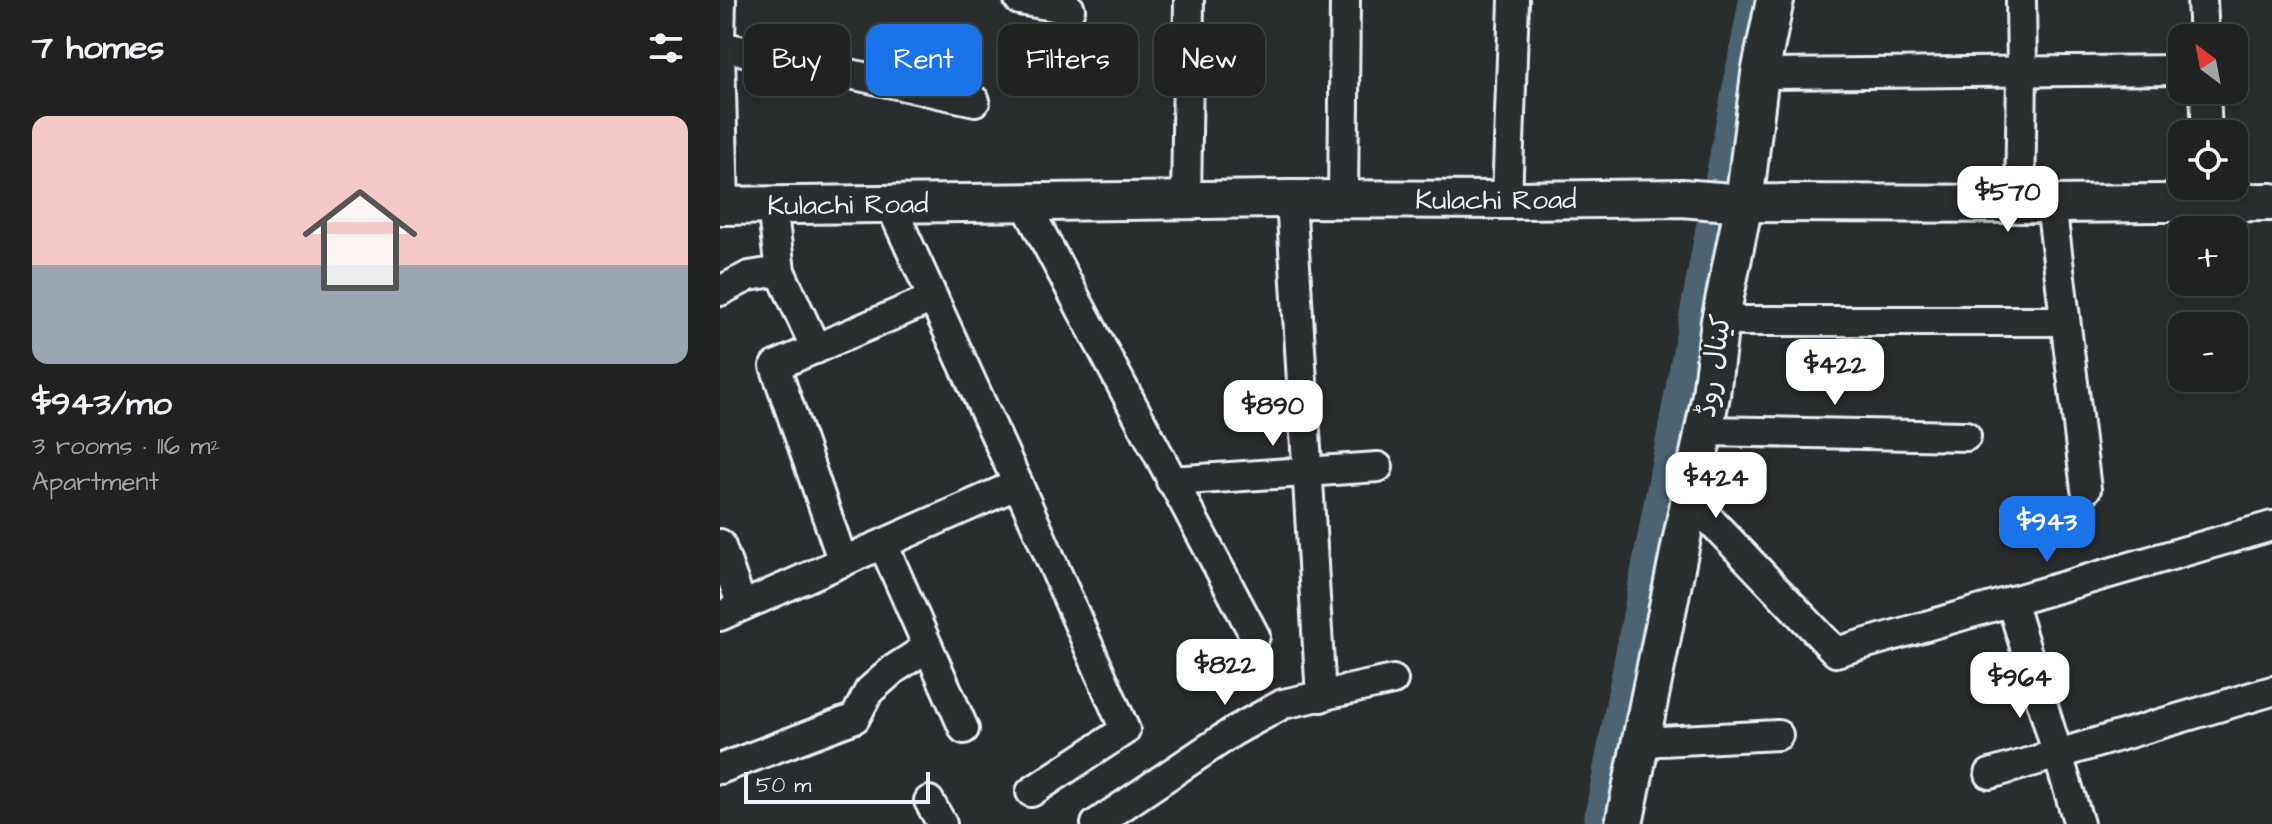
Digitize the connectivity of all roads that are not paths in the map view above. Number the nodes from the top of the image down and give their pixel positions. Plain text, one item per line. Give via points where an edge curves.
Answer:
1 (721, 0) edge
2 (1019, 0) edge
3 (1189, 0) edge
4 (1345, 0) edge
5 (1514, 0) edge
6 (1775, 0) edge
7 (2021, 0) edge
8 (2202, 0) edge
9 (1070, 9) dead end
10 (2203, 24) edge
11 (720, 43) edge
12 (720, 53) edge
13 (2168, 70) edge
14 (2022, 72) junction
15 (1760, 74) junction
16 (720, 88) edge
17 (975, 101) dead end
18 (2168, 196) edge
19 (1291, 199) junction
20 (2248, 199) edge
21 (1343, 200) junction
22 (1507, 200) junction
23 (1186, 201) junction
24 (2272, 202) edge
25 (1025, 203) junction
26 (1744, 203) junction
27 (2036, 204) junction
28 (722, 206) edge
29 (772, 206) junction
30 (891, 206) junction
31 (780, 271) junction
32 (720, 291) edge
33 (933, 298) junction
34 (1720, 321) junction
35 (2065, 321) junction
36 (816, 349) junction
37 (1704, 431) junction
38 (1966, 436) dead end
39 (1378, 467) dead end
40 (1308, 471) junction
41 (1171, 481) junction
42 (1018, 484) junction
43 (2086, 489) dead end
44 (1690, 499) junction
45 (2272, 526) edge
46 (720, 544) edge
47 (883, 544) junction
48 (843, 562) junction
49 (2011, 601) junction
50 (731, 611) edge
51 (1255, 636) dead end
52 (928, 647) junction
53 (1393, 680) dead end
54 (2272, 691) edge
55 (1321, 697) junction
56 (964, 729) dead end
57 (1778, 735) dead end
58 (1641, 742) junction
59 (2058, 754) junction
60 (720, 769) edge
61 (1990, 774) dead end
62 (1031, 792) dead end
63 (1096, 824) edge
64 (1624, 824) edge
65 (2079, 824) edge

1 - 11 street
2 - 9 street
3 - 23 street
4 - 21 street
5 - 22 street
6 - 15 street, کینال روڈ
7 - 14 street
8 - 10 street
11 - 17 street
12 - 16 street
13 - 14 street
14 - 15 street
14 - 27 street
15 - 26 street, کینال روڈ
16 - 28 street
18 - 27 street, Kulachi Road
19 - 21 street, Kulachi Road
19 - 23 street, Kulachi Road
19 - 40 street
20 - 24 street, Kulachi Road
21 - 22 street, Kulachi Road
22 - 26 street, Kulachi Road via 1681,198
23 - 25 street, Kulachi Road
25 - 30 street, Kulachi Road
25 - 41 street
26 - 27 street, Kulachi Road
26 - 34 street, کینال روڈ
27 - 35 street
28 - 29 street, Kulachi Road
29 - 30 street, Kulachi Road
29 - 31 street
30 - 33 street
31 - 32 street via 749,276
31 - 36 street
33 - 36 street
33 - 42 street
34 - 35 street
34 - 37 street, کینال روڈ
35 - 43 street
36 - 48 street via 775,366
37 - 38 street
37 - 44 street, کینال روڈ
39 - 40 street
40 - 41 street
40 - 55 street
41 - 51 street
42 - 47 street
42 - 62 street via 1125,730
44 - 49 street via 1836,652
44 - 58 street, کینال روڈ
45 - 49 street
46 - 50 street
47 - 48 street
47 - 52 street
48 - 50 street
49 - 59 street
52 - 56 street
52 - 60 street via 869,691 855,718
53 - 55 street
54 - 59 street
55 - 63 street via 1283,704 1234,731
57 - 58 street
58 - 64 street, کینال روڈ
59 - 61 street
59 - 65 street

